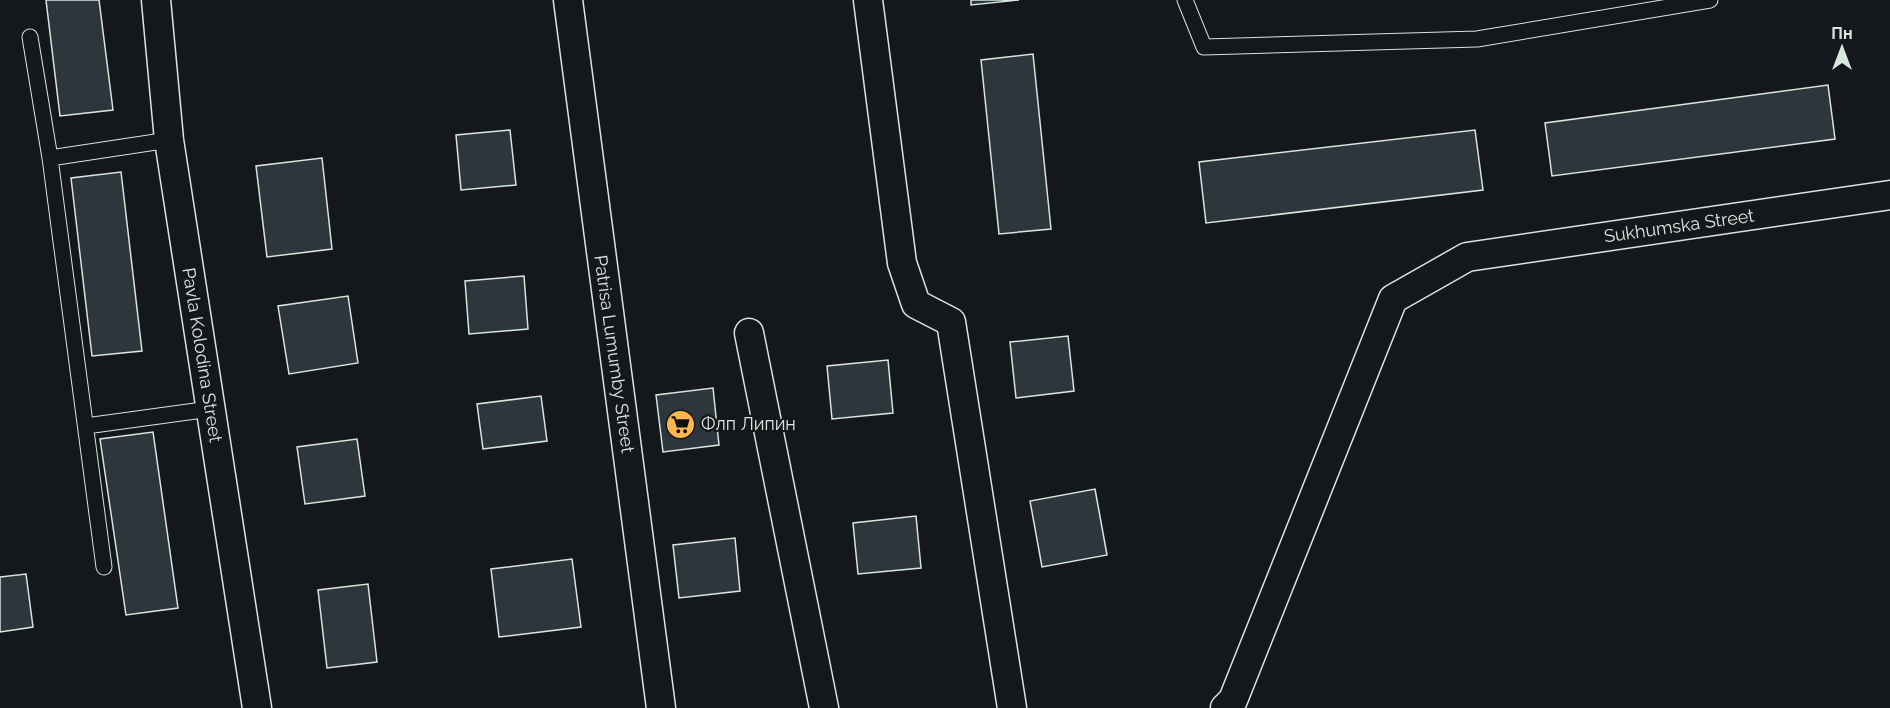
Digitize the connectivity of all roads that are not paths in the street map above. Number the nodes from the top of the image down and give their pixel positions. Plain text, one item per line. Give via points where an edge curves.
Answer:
1 (156, 0) edge
2 (568, 0) edge
3 (868, 0) edge
4 (1185, 0) edge
5 (1710, 0) edge
6 (30, 37) dead end
7 (169, 140) junction
8 (50, 158) junction
9 (1890, 195) edge
10 (749, 333) dead end
11 (210, 409) junction
12 (86, 426) junction
13 (104, 567) dead end
14 (257, 708) edge
15 (661, 708) edge
16 (824, 708) edge
17 (1012, 708) edge
18 (1225, 708) edge

1 - 7 street, Pavla Kolodina Street
2 - 15 street, Patrisa Lumumby Street
3 - 17 street via 902,263 916,304 951,322
4 - 5 lane via 1204,48 1477,39
6 - 8 lane
7 - 8 lane
7 - 11 street, Pavla Kolodina Street
8 - 12 lane
9 - 18 street, Sukhumska Street via 1467,257 1393,300 1233,700
10 - 16 street
11 - 12 lane
11 - 14 street, Pavla Kolodina Street
12 - 13 lane

